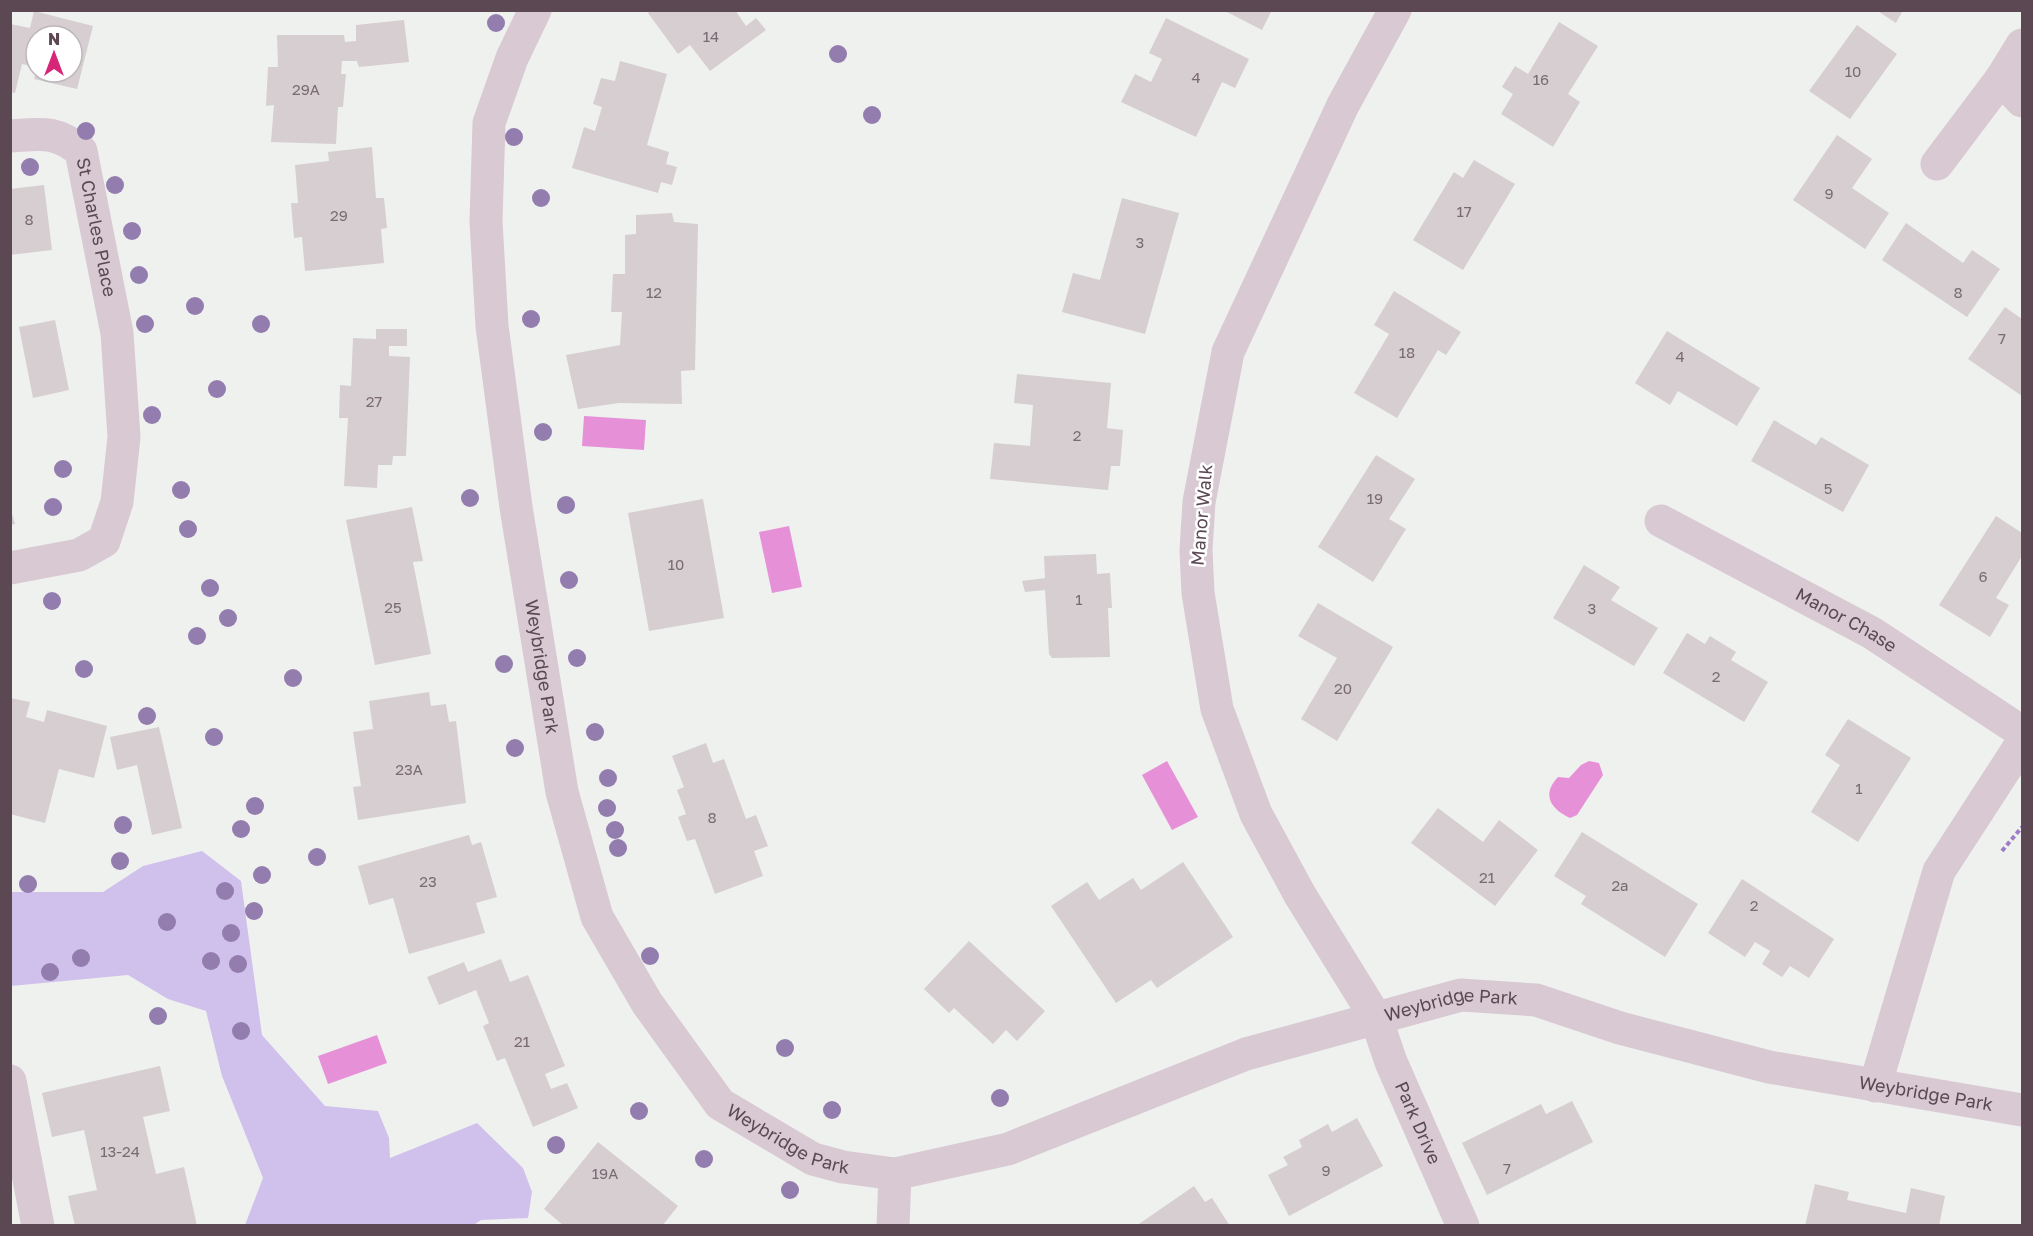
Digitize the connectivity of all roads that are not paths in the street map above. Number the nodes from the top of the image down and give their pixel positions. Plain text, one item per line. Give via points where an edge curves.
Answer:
1 (535, 10) edge
2 (1395, 10) edge
3 (2022, 45) edge
4 (2012, 90) edge
5 (10, 136) edge
6 (1937, 164) dead end
7 (1661, 521) dead end
8 (10, 568) edge
9 (2022, 732) edge
10 (2022, 743) edge
11 (1376, 1018) junction
12 (10, 1081) edge
13 (1875, 1086) junction
14 (2022, 1110) edge
15 (894, 1174) junction
16 (38, 1226) edge
17 (893, 1226) edge
18 (1463, 1226) edge

1 - 15 street, Weybridge Park via 512,58 489,123 486,220 492,326 516,507 562,792 597,916 647,1003 720,1104 813,1159
2 - 11 street, Manor Walk via 1343,105 1228,352 1199,502 1196,550 1198,592 1217,709 1256,814 1300,895
3 - 4 street
4 - 6 street
5 - 8 street, St Charles Place via 42,134 64,138 81,151 117,333 124,437 117,502 104,541 79,555
7 - 9 street, Manor Chase via 1872,633
10 - 13 street via 1939,871
11 - 13 street, Weybridge Park via 1461,995 1536,1000 1620,1028 1769,1067
11 - 15 street, Weybridge Park via 1246,1054 1008,1149
11 - 18 street, Park Drive via 1391,1062
12 - 16 street
13 - 14 street, Weybridge Park
15 - 17 street

